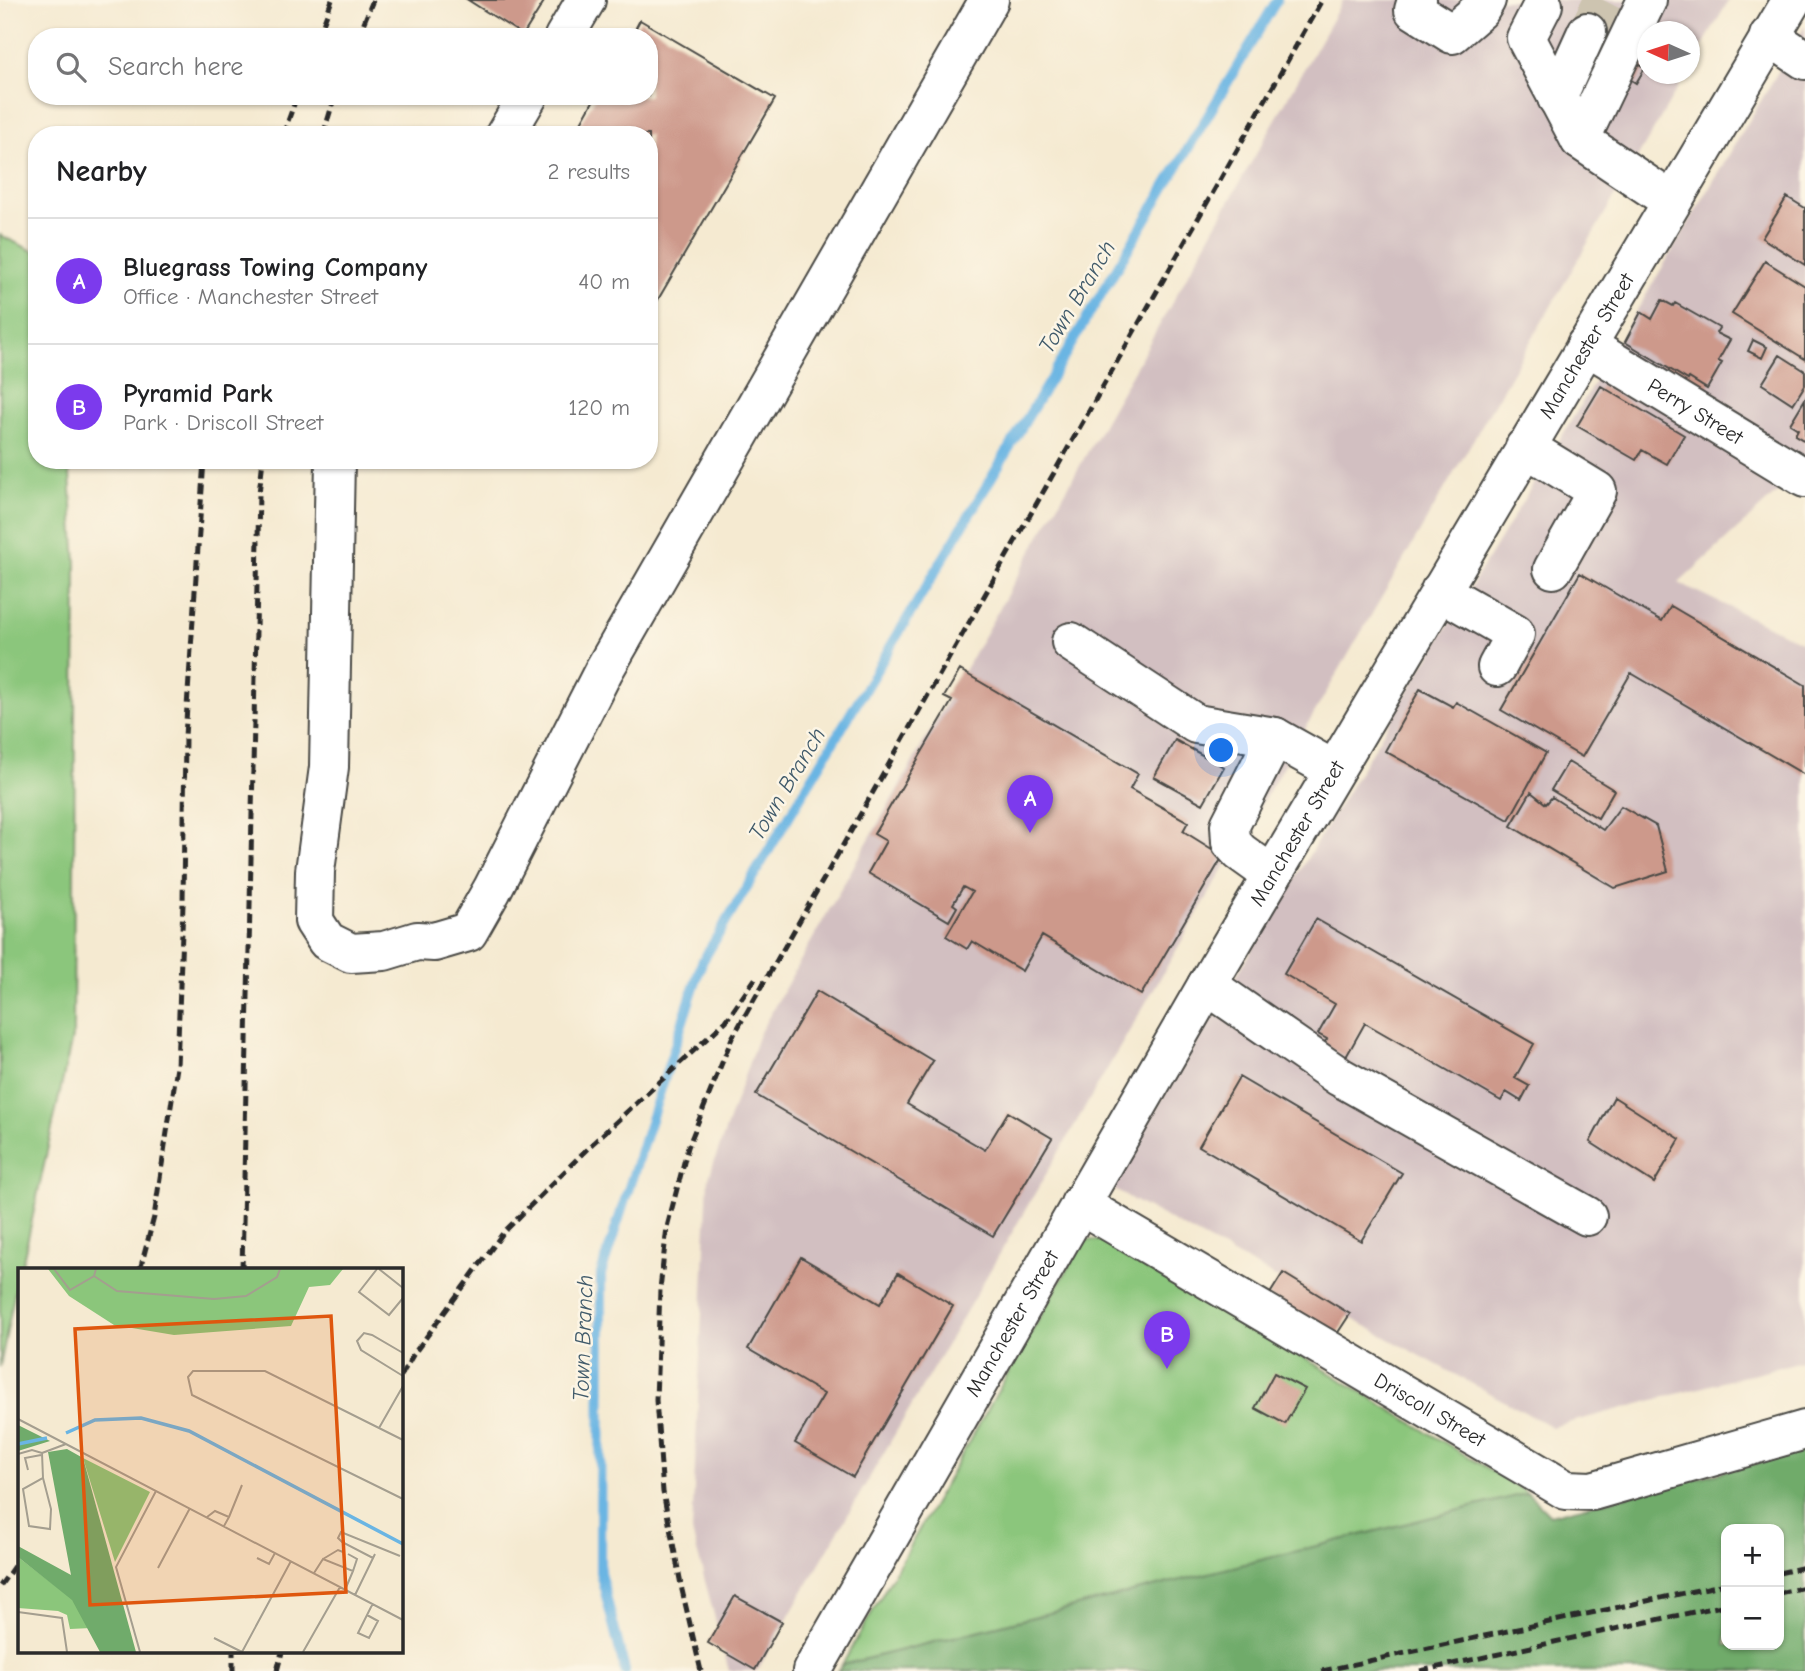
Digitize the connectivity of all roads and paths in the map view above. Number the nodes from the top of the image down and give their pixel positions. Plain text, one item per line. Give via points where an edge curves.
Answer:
1 (586, 0) edge
2 (989, 0) edge
3 (1417, 0) edge
4 (1486, 0) edge
5 (1647, 0) edge
6 (1783, 10) edge
7 (569, 28) edge
8 (1805, 60) edge
9 (1549, 82) junction
10 (523, 105) edge
11 (510, 126) edge
12 (1580, 140) junction
13 (1671, 201) junction
14 (1586, 345) junction
15 (1525, 447) junction
16 (335, 469) edge
17 (1805, 478) edge
18 (1553, 569) dead end
19 (1440, 591) junction
20 (1071, 642) dead end
21 (1497, 667) dead end
22 (1275, 737) junction
23 (1334, 770) junction
24 (1272, 875) junction
25 (1207, 985) junction
26 (1080, 1204) junction
27 (1587, 1216) dead end
28 (1805, 1430) edge
29 (812, 1671) edge

1 - 7 main road
2 - 16 main road via 604,670 468,932 384,951 351,953 327,941 314,921 315,871 329,767
3 - 4 main road via 1414,10 1452,34
5 - 12 main road
6 - 8 main road
6 - 13 main road, Manchester Street
9 - 9 main road via 1526,38 1565,18
9 - 12 main road
10 - 11 main road
12 - 13 main road
13 - 14 main road, Manchester Street
14 - 15 main road, Manchester Street
14 - 17 main road, Perry Street
15 - 18 main road via 1597,491
15 - 19 main road, Manchester Street
19 - 21 main road via 1515,634
19 - 23 main road, Manchester Street
20 - 22 main road via 1196,724
22 - 23 main road
22 - 24 main road via 1230,825 1231,842
23 - 24 main road, Manchester Street
24 - 25 main road, Manchester Street
25 - 26 main road, Manchester Street
25 - 27 main road via 1340,1077
26 - 28 main road, Driscoll Street via 1566,1490 1592,1491
26 - 29 main road, Manchester Street

